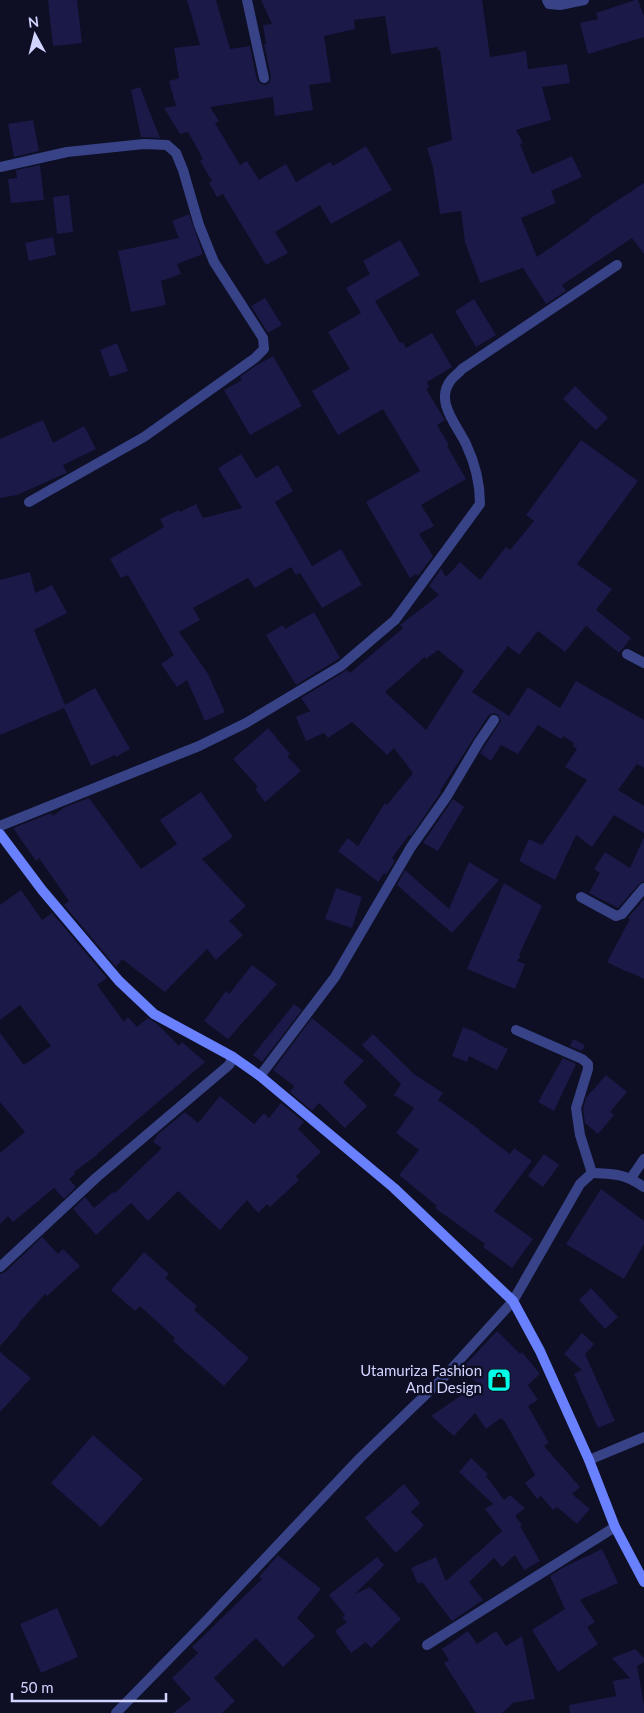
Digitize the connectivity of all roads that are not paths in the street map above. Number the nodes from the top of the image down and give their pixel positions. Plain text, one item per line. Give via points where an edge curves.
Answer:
1 (246, 0) edge
2 (547, 0) edge
3 (584, 0) edge
4 (264, 78) dead end
5 (0, 167) edge
6 (617, 265) dead end
7 (29, 502) dead end
8 (627, 654) dead end
9 (644, 662) edge
10 (494, 720) dead end
11 (0, 826) edge
12 (0, 834) edge
13 (644, 888) edge
14 (581, 897) dead end
15 (516, 1030) dead end
16 (232, 1057) junction
17 (260, 1076) junction
18 (644, 1159) edge
19 (592, 1173) junction
20 (631, 1178) junction
21 (644, 1187) edge
22 (0, 1267) edge
23 (513, 1301) junction
24 (644, 1437) edge
25 (589, 1460) junction
26 (615, 1527) junction
27 (644, 1582) edge
28 (427, 1645) dead end
29 (116, 1713) edge

1 - 4 street
2 - 3 street via 550,4 560,5
5 - 7 street via 67,152 144,144 168,146 176,153 183,170 199,226 214,262 264,338 264,348 255,358 144,437
6 - 11 street via 450,380 446,407 467,446 480,484 480,504 395,620 341,666 246,723 198,746
8 - 9 street
10 - 17 street via 411,847 335,977
12 - 16 street via 42,890 119,981 154,1014
13 - 14 street via 622,914 616,916
15 - 19 street via 588,1064 576,1108 580,1135
16 - 17 street
16 - 22 street via 229,1065 97,1176
17 - 23 street via 394,1188
18 - 20 street
19 - 20 street
19 - 23 street via 580,1184
20 - 21 street
23 - 25 street via 540,1351
23 - 29 street via 444,1377 360,1458
24 - 25 street
25 - 26 street
26 - 27 street
26 - 28 street

